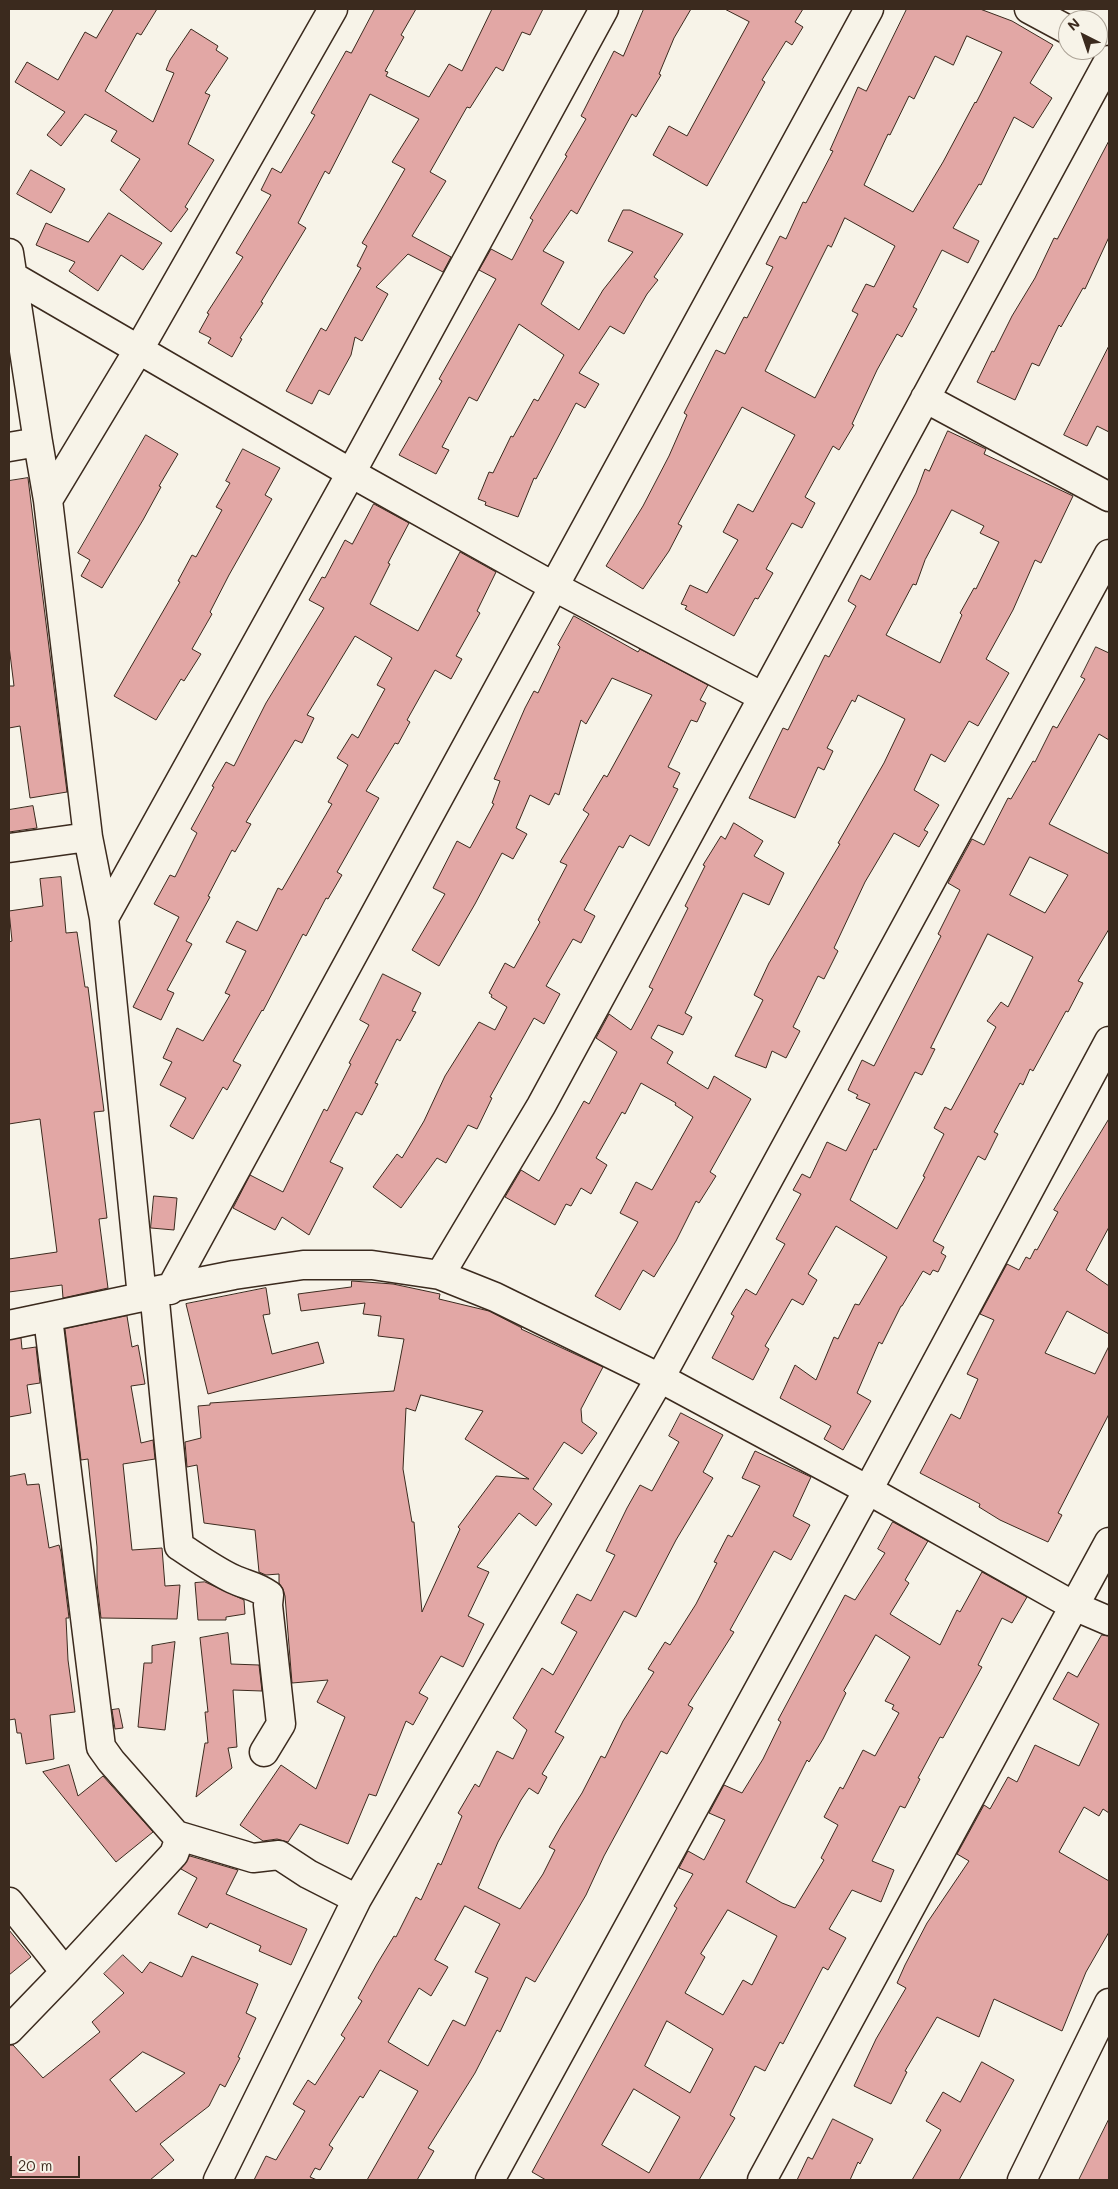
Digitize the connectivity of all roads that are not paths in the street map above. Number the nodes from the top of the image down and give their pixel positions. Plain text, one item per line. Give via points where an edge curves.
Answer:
1 (333, 9) edge
2 (604, 9) edge
3 (869, 9) edge
4 (1029, 9) edge
5 (1058, 25) edge
6 (1109, 60) edge
7 (10, 264) edge
8 (138, 349) junction
9 (925, 398) junction
10 (38, 442) junction
11 (9, 447) edge
12 (351, 474) junction
13 (1109, 497) edge
14 (48, 500) junction
15 (1109, 554) edge
16 (553, 586) junction
17 (762, 697) junction
18 (88, 837) junction
19 (9, 848) edge
20 (104, 918) junction
21 (1109, 1041) edge
22 (440, 1275) junction
23 (155, 1293) junction
24 (48, 1318) junction
25 (9, 1325) edge
26 (660, 1378) junction
27 (868, 1490) junction
28 (1109, 1542) edge
29 (1074, 1606) junction
30 (1109, 1621) edge
31 (264, 1752) dead end
32 (176, 1835) junction
33 (357, 1899) junction
34 (9, 1902) edge
35 (65, 1972) junction
36 (1109, 2003) edge
37 (9, 2030) edge
38 (218, 2180) edge
39 (490, 2180) edge
40 (762, 2180) edge
41 (1022, 2180) edge

1 - 8 street
2 - 12 street
3 - 16 street
4 - 5 street
6 - 9 street
7 - 8 street
7 - 10 street
8 - 12 street
8 - 14 street
9 - 13 street
9 - 17 street
10 - 11 street
10 - 14 street
12 - 16 street
12 - 20 street
14 - 18 street
15 - 26 street
16 - 17 street
16 - 23 street
17 - 22 street via 541,1106
18 - 19 street
18 - 20 street
20 - 23 street
21 - 27 street
22 - 23 street via 372,1265 303,1265 234,1275
22 - 26 street
23 - 24 street
23 - 31 street via 179,1546 233,1579 259,1587 269,1595 269,1624 281,1724
24 - 25 street
24 - 32 street via 101,1746 111,1762
26 - 27 street
26 - 33 street
27 - 29 street
27 - 39 street
28 - 29 street
29 - 30 street
29 - 40 street
32 - 33 street via 253,1858 279,1855
32 - 35 street via 178,1843 174,1854
33 - 38 street
34 - 35 street
35 - 37 street
36 - 41 street

